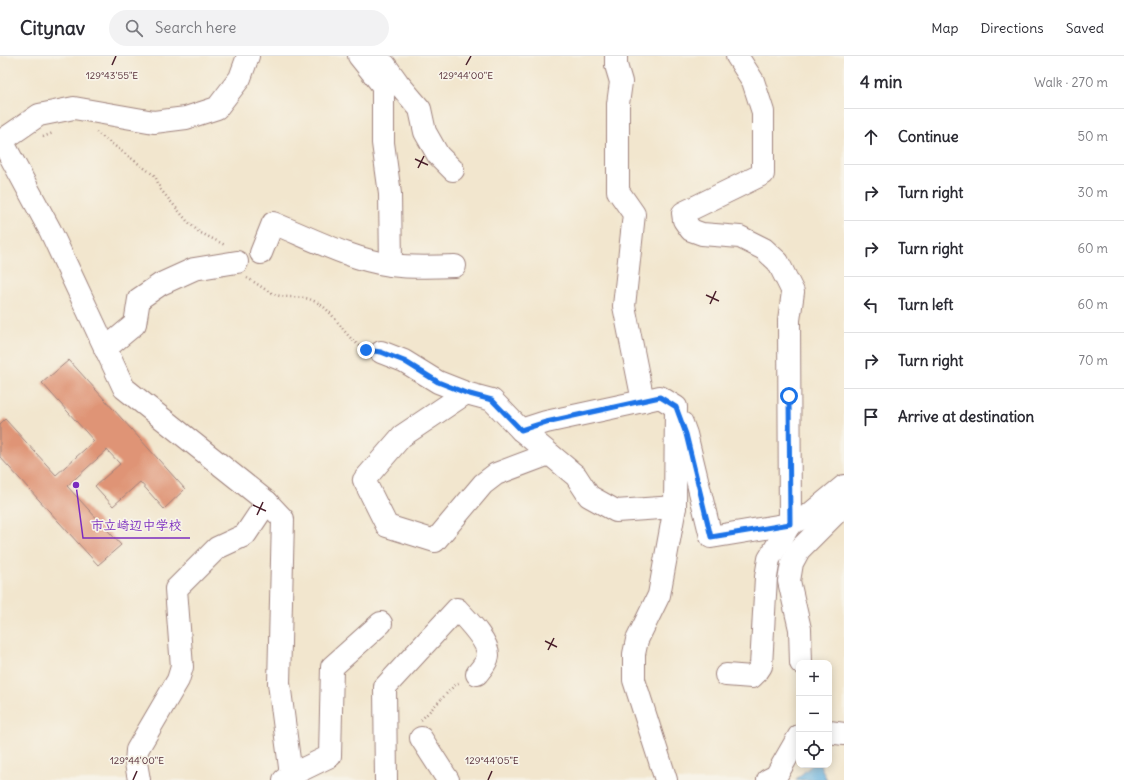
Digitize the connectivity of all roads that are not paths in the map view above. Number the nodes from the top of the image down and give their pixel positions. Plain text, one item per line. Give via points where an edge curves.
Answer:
1 (248, 56) edge
2 (359, 56) edge
3 (373, 56) edge
4 (616, 56) edge
5 (736, 56) edge
6 (1, 142) edge
7 (453, 170) dead end
8 (261, 253) dead end
9 (237, 262) road end
10 (391, 265) junction
11 (455, 266) dead end
12 (105, 349) junction
13 (381, 352) road end
14 (466, 393) junction
15 (643, 401) junction
16 (676, 407) junction
17 (521, 430) junction
18 (549, 454) junction
19 (844, 486) edge
20 (267, 502) junction
21 (844, 505) edge
22 (675, 507) junction
23 (790, 524) junction
24 (836, 525) edge
25 (381, 623) dead end
26 (801, 660) edge
27 (477, 674) road end
28 (726, 675) dead end
29 (832, 732) edge
30 (844, 734) edge
31 (421, 738) road end
32 (796, 741) edge
33 (288, 778) edge
34 (139, 780) edge
35 (386, 780) edge
36 (448, 780) edge
37 (666, 780) edge
38 (768, 780) edge

1 - 6 street via 240,78 217,108 186,118 154,122 74,108 39,114
2 - 10 street via 383,86 383,143 390,194
3 - 7 street via 385,66 420,109 425,132 438,154
4 - 15 street via 621,82 618,104 618,191 634,214 624,306
5 - 23 street via 754,81 763,112 763,174 683,213 684,220 691,230 702,234 740,237 764,249 778,262 793,292 789,320
6 - 12 street via 50,230
8 - 10 street via 273,223 359,258
9 - 12 street via 194,269 161,284 139,299 135,324
10 - 11 street via 423,268
12 - 20 street via 124,388
13 - 14 street via 404,361 438,382
14 - 17 street via 492,400
14 - 18 street via 402,436 364,480 387,526 435,541 483,484 496,474
15 - 16 street via 660,397
15 - 17 street via 546,422
16 - 22 street
16 - 23 street via 686,434 711,537
17 - 18 street
18 - 22 street via 576,476 589,496 616,511
19 - 23 street via 809,515
20 - 33 street via 283,519 279,683
20 - 34 street via 245,535 217,548 176,590 182,667 178,680 137,750
21 - 24 street
22 - 37 street via 659,595 637,640 634,654 634,680
23 - 28 street via 769,559 761,666 752,677
24 - 26 street via 799,550 792,564 789,581 800,629
25 - 33 street via 332,667 330,756
27 - 35 street via 488,656 486,644 457,608 385,687
29 - 30 street
31 - 36 street
32 - 38 street via 776,776

